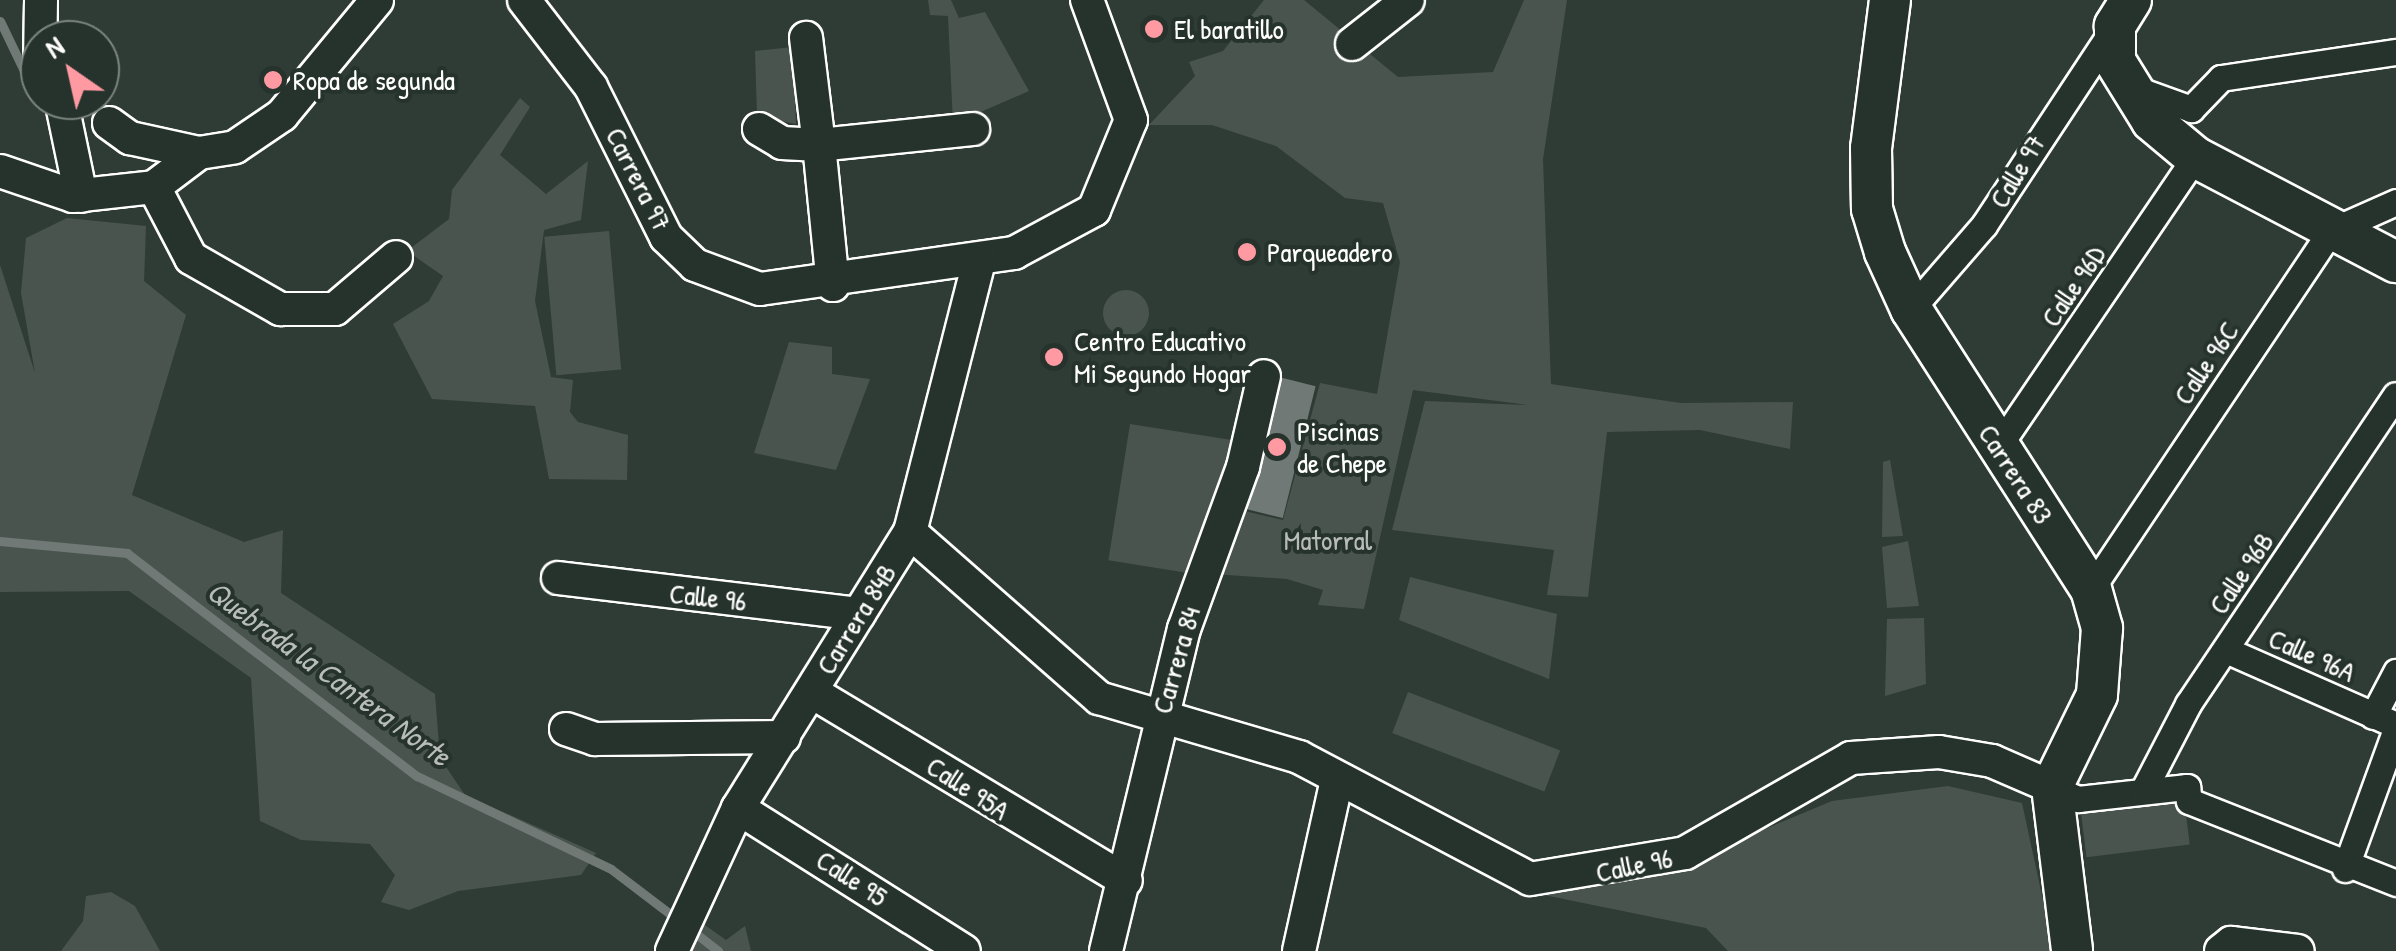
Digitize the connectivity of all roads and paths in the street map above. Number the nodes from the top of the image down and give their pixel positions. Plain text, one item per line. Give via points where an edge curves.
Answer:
1 (377, 0) edge
2 (524, 0) edge
3 (1087, 0) edge
4 (1408, 0) edge
5 (1890, 0) edge
6 (2123, 13) edge
7 (806, 38) dead end
8 (1352, 44) dead end
9 (2396, 52) edge
10 (2128, 86) junction
11 (64, 120) edge
12 (109, 123) dead end
13 (758, 129) dead end
14 (974, 129) dead end
15 (819, 144) junction
16 (200, 153) junction
17 (2195, 157) junction
18 (0, 172) edge
19 (154, 188) junction
20 (80, 196) junction
21 (2396, 202) edge
22 (2331, 231) junction
23 (396, 257) dead end
24 (979, 261) junction
25 (2396, 262) edge
26 (834, 284) junction
27 (1911, 309) junction
28 (1264, 376) dead end
29 (2396, 395) edge
30 (1998, 447) junction
31 (910, 532) junction
32 (558, 578) dead end
33 (2092, 589) junction
34 (859, 614) junction
35 (2226, 650) junction
36 (2396, 672) edge
37 (812, 692) junction
38 (1158, 720) junction
39 (2388, 724) edge
40 (566, 729) dead end
41 (784, 737) junction
42 (1337, 780) junction
43 (2052, 788) junction
44 (2144, 789) junction
45 (738, 808) junction
46 (2345, 869) junction
47 (1126, 881) junction
48 (2396, 883) edge
49 (672, 951) edge
50 (964, 951) edge
51 (1106, 951) edge
52 (1299, 951) edge
53 (2072, 951) edge
54 (2221, 951) edge
55 (2298, 951) edge

1 - 16 street via 282,115 235,147
2 - 26 street, Carrera 97 via 590,87 649,212 694,265 760,289
3 - 24 street via 1125,95 1127,145 1094,210 1054,240
4 - 8 street
5 - 27 street, Carrera 83 via 1872,209
6 - 10 street via 2115,61
6 - 27 street, Calle 97 via 1984,224
7 - 15 street
9 - 10 street via 2220,78 2190,110
10 - 17 street
11 - 20 street
12 - 16 street via 130,138
13 - 15 street via 782,143
14 - 15 street
15 - 26 street
16 - 19 street
17 - 22 street
17 - 30 street, Calle 96D
18 - 20 street
19 - 20 street
19 - 23 street via 178,239 210,272 280,309 335,308
21 - 22 street
22 - 25 street
22 - 33 street, Calle 96C
24 - 26 street, Carrera 97
24 - 31 street, Carrera 84B
27 - 30 street, Carrera 83
28 - 38 street, Carrera 84
29 - 35 street, Calle 96B
30 - 33 street, Carrera 83
31 - 34 street, Carrera 84B
31 - 38 street, Calle 96 via 1068,677
32 - 34 street, Calle 96
33 - 43 street, Carrera 83 via 2105,656
34 - 37 street, Carrera 84B
35 - 39 street, Calle 96A
35 - 44 street, Calle 96B
36 - 39 street, Calle 96A
37 - 41 street, Carrera 84B
37 - 47 street, Calle 95A
38 - 42 street, Calle 96 via 1299,758
38 - 47 street, Carrera 84
39 - 46 street, Calle 96A
40 - 41 street via 595,739
41 - 45 street, Carrera 84B
42 - 43 street, Calle 96 via 1541,880 1686,854 1850,758 1939,752 1992,760
42 - 52 street
43 - 44 street, Calle 96 via 2078,798
43 - 53 street, Carrera 83
44 - 46 street, Calle 96 via 2187,788 2189,801
45 - 49 street, Carrera 84B
45 - 50 street, Calle 95
46 - 48 street, Calle 96
47 - 51 street, Carrera 84
54 - 55 street via 2231,943

